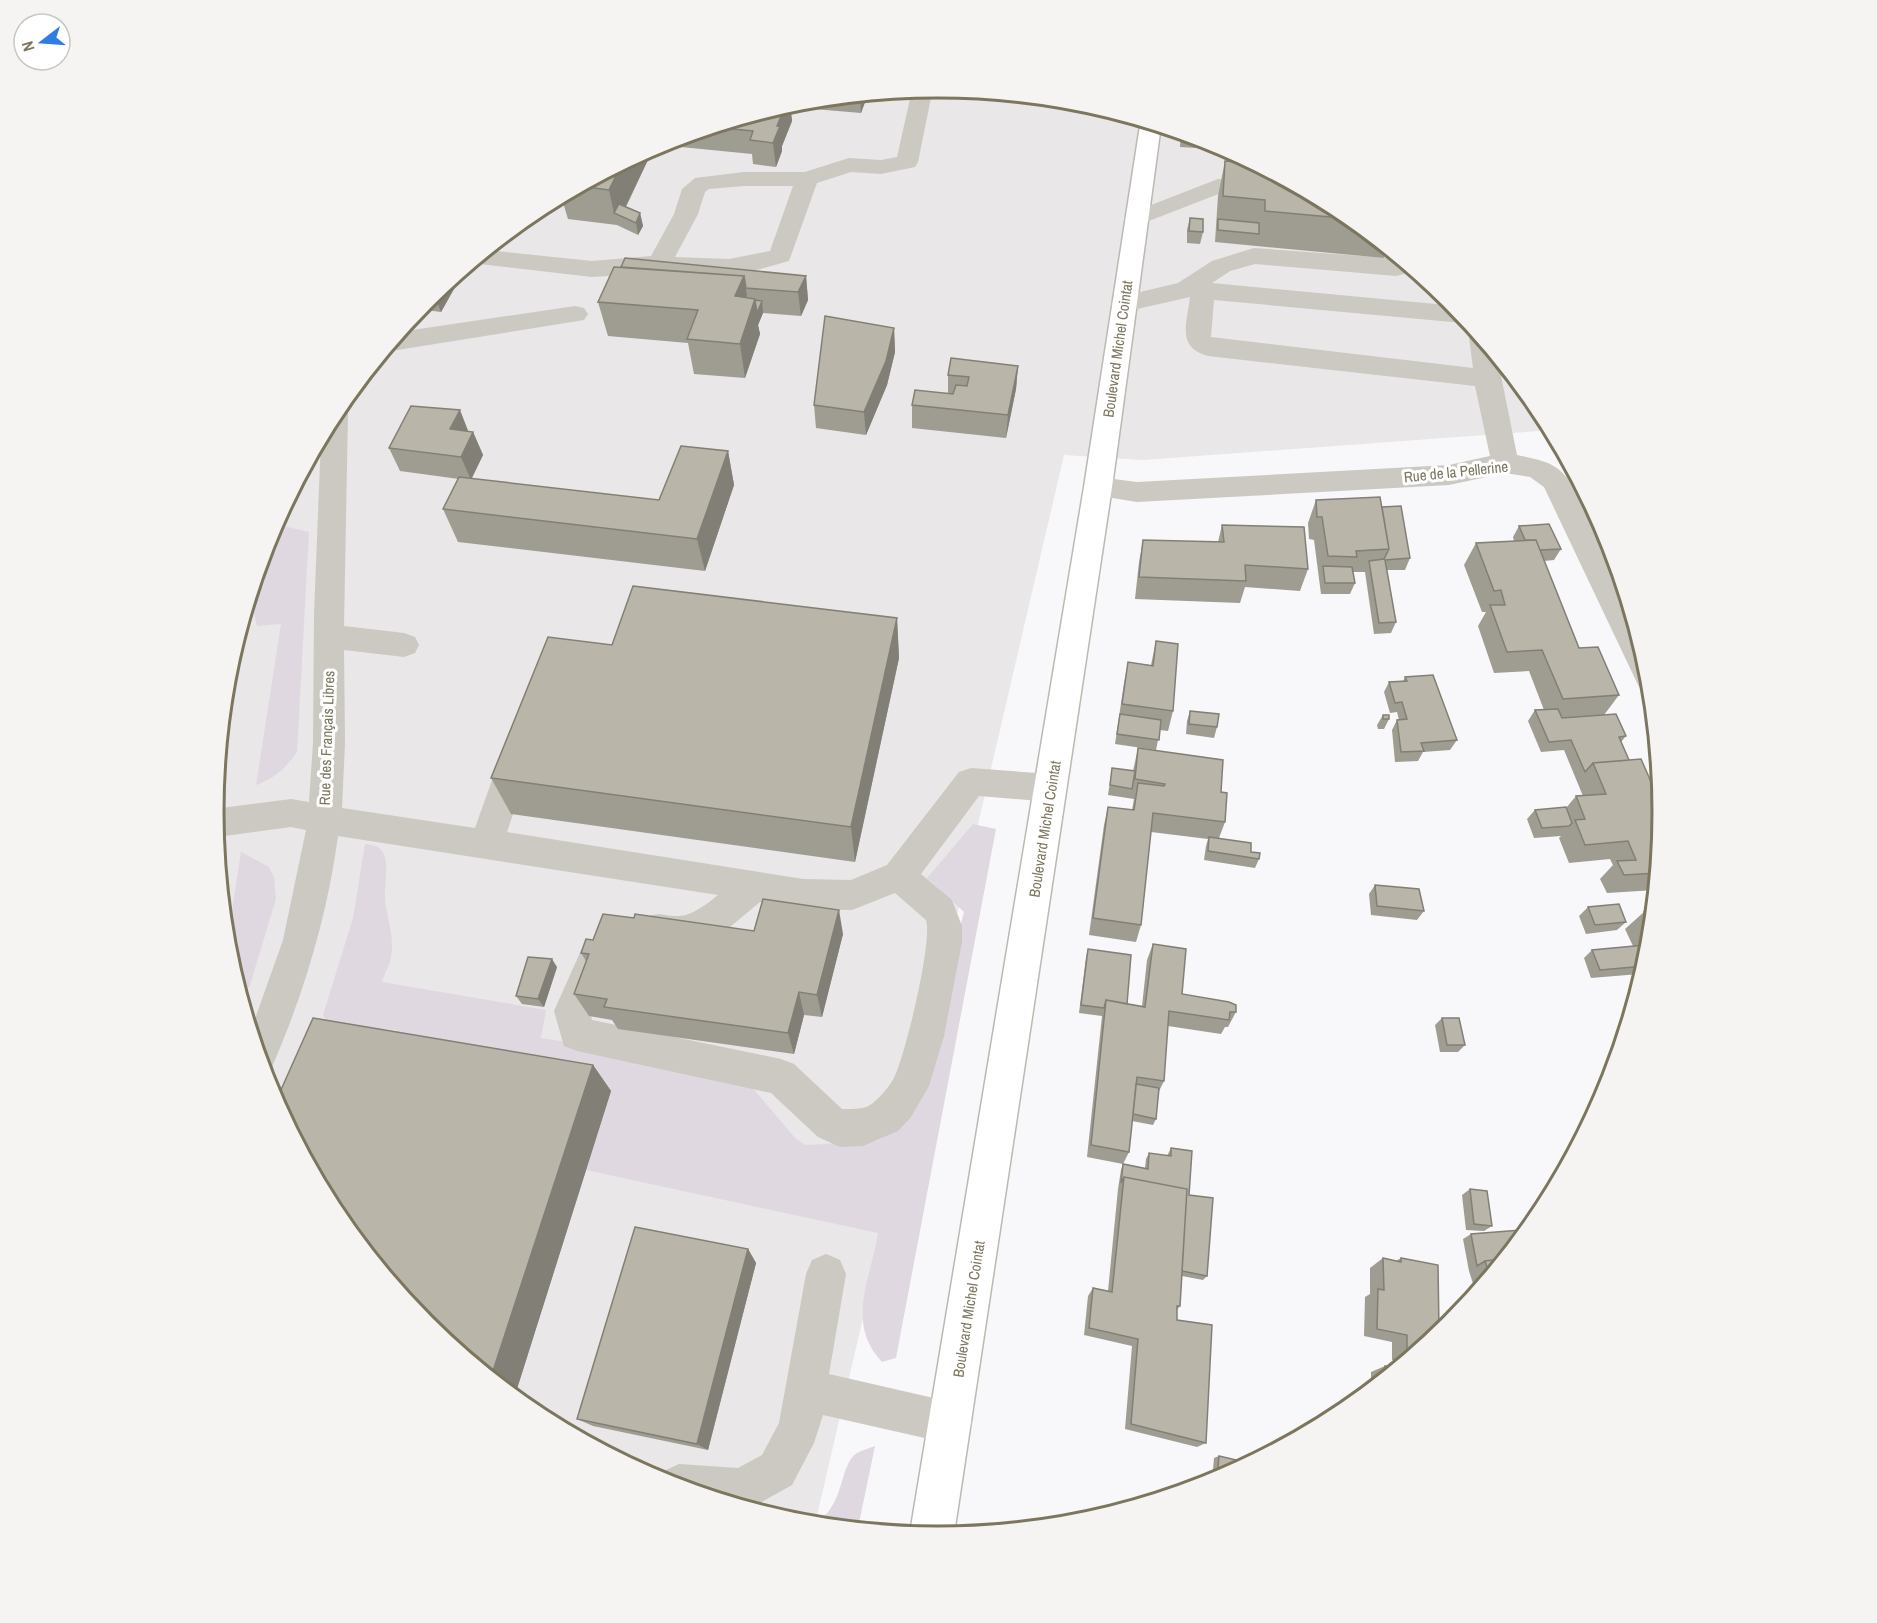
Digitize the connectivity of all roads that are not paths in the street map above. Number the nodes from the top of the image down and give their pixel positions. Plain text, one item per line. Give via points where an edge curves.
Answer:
1 (921, 98) edge
2 (1149, 129) edge
3 (807, 179) junction
4 (1284, 189) edge
5 (1136, 219) junction
6 (488, 258) edge
7 (660, 262) junction
8 (1400, 267) edge
9 (1194, 290) junction
10 (1124, 304) junction
11 (575, 314) dead end
12 (1449, 314) edge
13 (403, 340) edge
14 (1484, 352) edge
15 (1487, 378) junction
16 (334, 431) edge
17 (1505, 463) junction
18 (1098, 487) junction
19 (329, 636) junction
20 (1631, 638) edge
21 (404, 645) dead end
22 (526, 733) edge
23 (1051, 788) junction
24 (324, 818) junction
25 (224, 822) edge
26 (486, 844) junction
27 (898, 876) junction
28 (756, 885) junction
29 (264, 1045) edge
30 (826, 1274) dead end
31 (805, 1390) junction
32 (951, 1423) junction
33 (709, 1488) edge
34 (934, 1526) edge

1 - 3 street via 907,162 881,167 849,165
2 - 5 main road, Boulevard Michel Cointat
3 - 7 street via 703,183 694,189 686,214
3 - 7 street via 780,256 743,267
4 - 5 street via 1218,186
5 - 10 main road, Boulevard Michel Cointat
6 - 7 street via 598,269 635,269
8 - 9 street via 1254,256 1221,266
9 - 10 street
9 - 12 street
9 - 15 street via 1198,338 1208,347
10 - 18 main road, Boulevard Michel Cointat
11 - 13 street
14 - 15 street
15 - 17 street
16 - 19 street, Rue des Français Libres
17 - 18 street, Rue de la Pellerine via 1449,476 1137,492
17 - 20 street, Rue de la Pellerine via 1538,469 1555,481
18 - 23 main road, Boulevard Michel Cointat
19 - 21 street
19 - 24 street, Rue des Français Libres
22 - 26 street
23 - 27 street via 971,782
23 - 32 main road, Boulevard Michel Cointat
24 - 25 street via 291,813
24 - 26 street
24 - 29 street, Rue des Français Libres via 303,937
26 - 28 street
27 - 28 street via 852,895 803,894
27 - 28 street via 940,911 945,926 944,942 926,1036 910,1086 885,1118 851,1129 831,1124 781,1077 577,1034 572,1011 619,925 683,933 718,916
30 - 31 street
31 - 32 street
31 - 33 street via 799,1428 777,1470 742,1490
32 - 34 main road, Boulevard Michel Cointat

